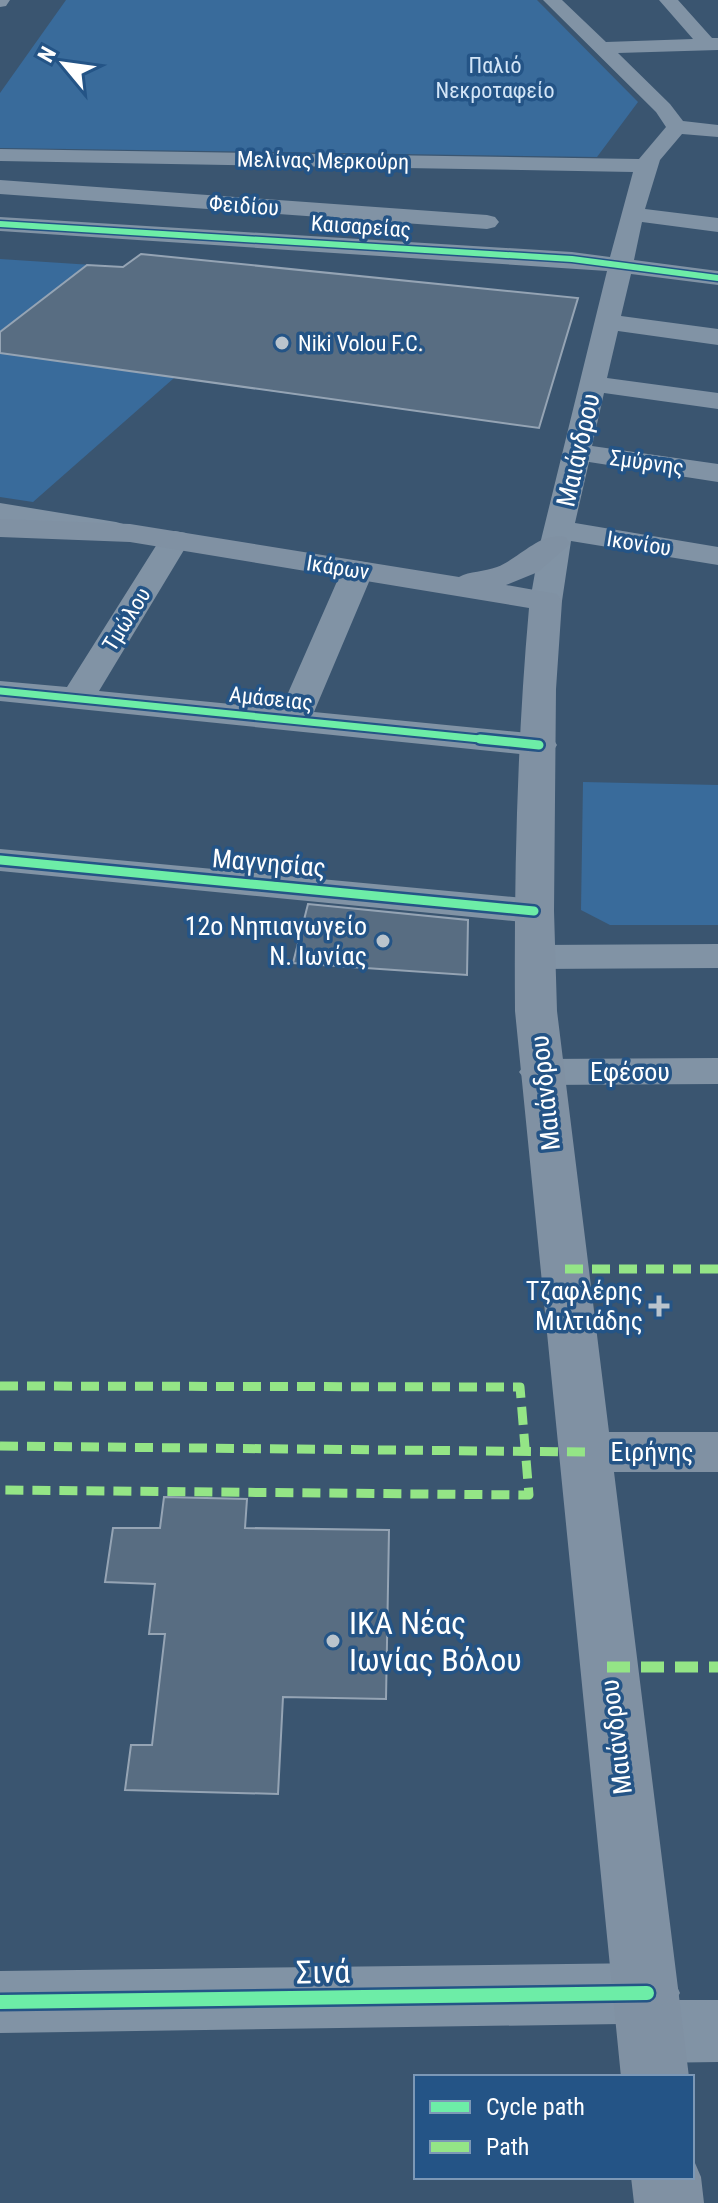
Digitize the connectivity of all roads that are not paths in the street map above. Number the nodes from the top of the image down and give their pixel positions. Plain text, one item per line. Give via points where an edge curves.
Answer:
1 (552, 0) edge
2 (578, 0) edge
3 (668, 0) edge
4 (713, 44) edge
5 (603, 48) junction
6 (677, 127) junction
7 (718, 131) edge
8 (0, 155) edge
9 (526, 164) junction
10 (646, 166) junction
11 (0, 187) edge
12 (632, 214) junction
13 (487, 222) junction
14 (0, 224) edge
15 (718, 225) edge
16 (474, 253) junction
17 (621, 265) junction
18 (718, 278) edge
19 (608, 322) junction
20 (718, 337) edge
21 (594, 384) junction
22 (718, 401) edge
23 (576, 452) junction
24 (718, 473) edge
25 (0, 512) edge
26 (0, 528) edge
27 (130, 533) junction
28 (557, 537) junction
29 (175, 540) junction
30 (718, 556) edge
31 (358, 570) junction
32 (423, 580) junction
33 (546, 601) junction
34 (0, 691) edge
35 (77, 698) junction
36 (293, 720) junction
37 (539, 745) junction
38 (0, 860) edge
39 (534, 911) junction
40 (718, 956) edge
41 (535, 957) junction
42 (718, 1071) edge
43 (541, 1072) junction
44 (585, 1452) junction
45 (718, 1452) edge
46 (0, 2002) edge
47 (718, 2031) edge
48 (651, 2034) edge
49 (666, 2179) edge
50 (669, 2203) edge

1 - 2 street
1 - 5 street
3 - 4 street
4 - 5 street
5 - 6 street
6 - 7 street
6 - 10 street, Μαιάνδρου
8 - 9 street, Μελίνας Μερκούρη
9 - 10 street, Μελίνας Μερκούρη
9 - 13 street
10 - 12 street, Μαιάνδρου
11 - 13 street, Φειδίου
12 - 15 street
12 - 17 street, Μαιάνδρου
13 - 16 street
14 - 16 street, Καισαρείας
16 - 17 street, Καισαρείας
17 - 18 street, Καισαρείας
17 - 19 street, Μαιάνδρου
19 - 20 street
19 - 21 street, Μαιάνδρου
21 - 22 street
21 - 23 street, Μαιάνδρου
23 - 24 street, Σμύρνης
23 - 28 street, Μαιάνδρου
25 - 27 street, Ικάρων
26 - 27 main road, Ικάρων
27 - 29 main road, Ικάρων
28 - 30 street, Ικονίου
28 - 32 main road via 519,571 497,579
28 - 33 street, Μαιάνδρου
29 - 31 main road, Ικάρων
29 - 35 street, Τμώλου
31 - 32 main road, Ικάρων
31 - 36 street
32 - 33 main road, Ικάρων
33 - 37 main road, Μαιάνδρου
34 - 35 street, Αμάσειας
35 - 36 street, Αμάσειας
36 - 37 street, Αμάσειας
37 - 39 main road, Μαιάνδρου
38 - 39 street, Μαγνησίας
39 - 41 main road, Μαιάνδρου
40 - 41 street
41 - 43 main road, Μαιάνδρου
42 - 43 street, Εφέσου
43 - 44 main road, Μαιάνδρου
44 - 45 main road, Ειρήνης
44 - 48 main road, Μαιάνδρου
46 - 48 street, Σινά
47 - 48 street, Σινά
49 - 50 main road

